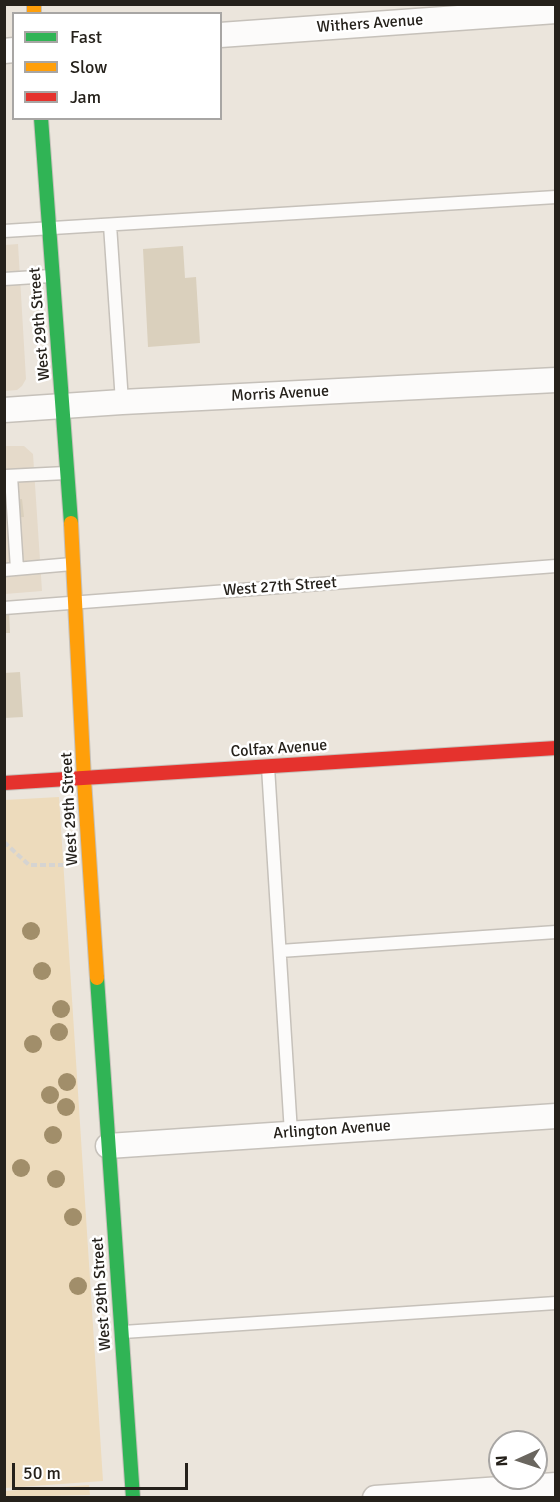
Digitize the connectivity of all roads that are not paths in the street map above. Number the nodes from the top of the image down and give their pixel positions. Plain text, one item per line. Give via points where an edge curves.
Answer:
1 (555, 11) edge
2 (222, 35) edge
3 (41, 120) edge
4 (555, 197) edge
5 (110, 225) junction
6 (48, 228) junction
7 (4, 231) edge
8 (52, 276) junction
9 (4, 279) edge
10 (555, 380) edge
11 (122, 402) junction
12 (63, 406) junction
13 (4, 410) edge
14 (68, 473) junction
15 (8, 476) edge
16 (75, 564) junction
17 (555, 566) edge
18 (11, 569) edge
19 (77, 603) junction
20 (4, 608) edge
21 (555, 748) edge
22 (268, 766) junction
23 (84, 779) junction
24 (4, 783) edge
25 (555, 932) edge
26 (280, 951) junction
27 (555, 1116) edge
28 (291, 1133) junction
29 (108, 1146) junction
30 (555, 1303) edge
31 (122, 1332) junction
32 (555, 1485) edge
33 (133, 1497) edge
34 (375, 1497) edge

1 - 2 street, Withers Avenue
3 - 6 street, West 29th Street
4 - 5 lane
5 - 6 lane
5 - 11 lane
6 - 7 lane
6 - 8 street, West 29th Street
8 - 9 lane
8 - 12 street, West 29th Street
10 - 11 street, Morris Avenue
11 - 12 street, Morris Avenue
12 - 13 street, Morris Avenue
12 - 14 street, West 29th Street
14 - 15 lane
14 - 16 street, West 29th Street
15 - 18 lane
16 - 18 lane
16 - 19 street, West 29th Street
17 - 19 lane, West 27th Street
19 - 20 lane, West 27th Street
19 - 23 street, West 29th Street
21 - 22 street, Colfax Avenue
22 - 23 street, Colfax Avenue
22 - 26 lane
23 - 24 street, Colfax Avenue
23 - 29 street, West 29th Street
25 - 26 lane
26 - 28 lane
27 - 28 street, Arlington Avenue
28 - 29 street, Arlington Avenue
29 - 31 street, West 29th Street
30 - 31 lane
31 - 33 street, West 29th Street
32 - 34 street

